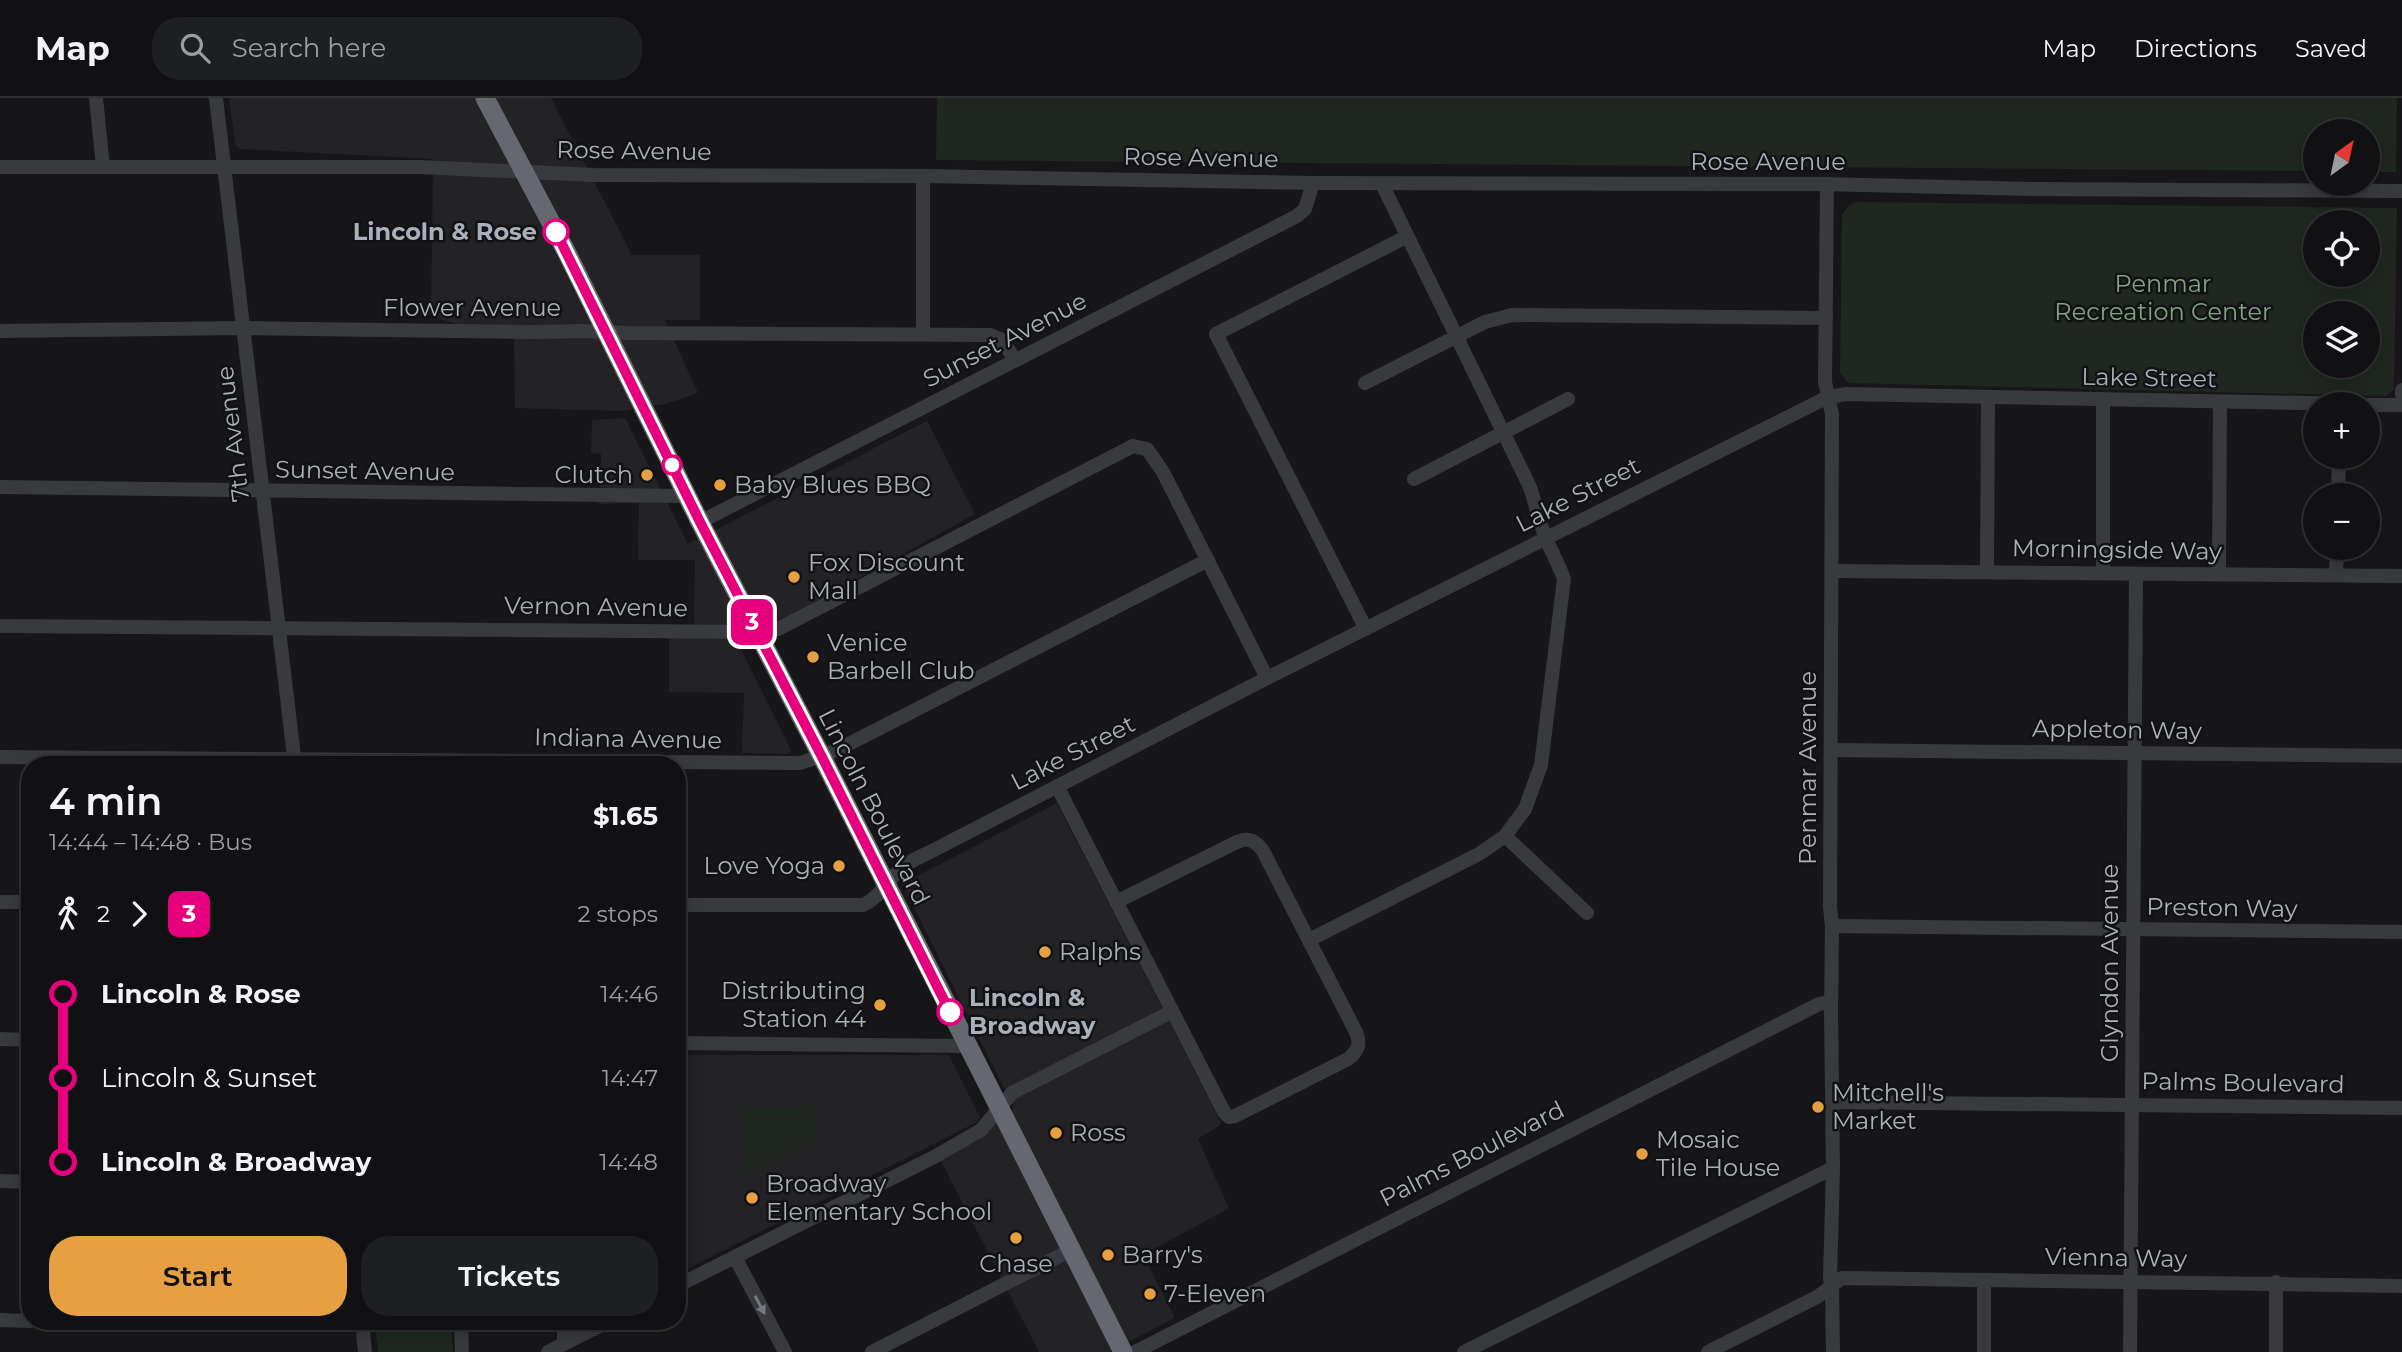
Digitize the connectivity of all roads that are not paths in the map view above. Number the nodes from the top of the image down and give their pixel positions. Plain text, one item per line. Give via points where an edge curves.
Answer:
1 (96, 98) edge
2 (216, 98) edge
3 (485, 98) edge
4 (0, 167) edge
5 (103, 167) junction
6 (224, 167) junction
7 (523, 172) junction
8 (923, 176) junction
9 (1312, 183) junction
10 (1382, 184) junction
11 (1827, 184) junction
12 (2402, 191) edge
13 (1406, 237) junction
14 (1826, 318) junction
15 (244, 328) junction
16 (0, 331) edge
17 (605, 332) junction
18 (923, 334) junction
19 (1455, 336) junction
20 (1016, 360) junction
21 (1365, 383) dead end
22 (2402, 393) edge
23 (1828, 397) junction
24 (1988, 397) junction
25 (1568, 399) dead end
26 (2103, 401) junction
27 (2220, 402) junction
28 (2303, 403) edge
29 (2380, 405) edge
30 (2402, 405) edge
31 (1502, 432) junction
32 (1414, 479) dead end
33 (0, 487) edge
34 (264, 492) junction
35 (688, 496) junction
36 (700, 522) junction
37 (1546, 537) junction
38 (1208, 560) junction
39 (2337, 560) edge
40 (1832, 571) junction
41 (1987, 572) junction
42 (2103, 573) junction
43 (2219, 574) junction
44 (2136, 575) junction
45 (2336, 575) junction
46 (2402, 576) edge
47 (0, 626) edge
48 (280, 627) junction
49 (1366, 629) junction
50 (757, 632) junction
51 (1267, 678) junction
52 (1831, 750) junction
53 (2134, 753) junction
54 (294, 756) edge
55 (2402, 756) edge
56 (0, 757) edge
57 (21, 757) edge
58 (822, 757) junction
59 (686, 763) edge
60 (1057, 786) junction
61 (1505, 836) junction
62 (887, 887) junction
63 (0, 902) edge
64 (21, 902) edge
65 (1116, 902) junction
66 (686, 905) edge
67 (1587, 913) dead end
68 (1832, 926) junction
69 (2133, 929) junction
70 (2402, 932) edge
71 (1309, 940) junction
72 (1831, 1002) junction
73 (1171, 1012) junction
74 (0, 1040) edge
75 (21, 1040) edge
76 (686, 1043) edge
77 (967, 1046) junction
78 (1832, 1102) junction
79 (2132, 1104) junction
80 (2402, 1108) edge
81 (1000, 1110) junction
82 (1833, 1168) junction
83 (0, 1181) edge
84 (21, 1182) edge
85 (1071, 1250) junction
86 (735, 1257) junction
87 (1984, 1280) junction
88 (2130, 1280) junction
89 (686, 1282) edge
90 (2276, 1282) junction
91 (1832, 1285) junction
92 (2402, 1286) edge
93 (0, 1320) edge
94 (21, 1321) edge
95 (363, 1330) edge
96 (461, 1330) edge
97 (564, 1330) edge
98 (591, 1330) edge
99 (564, 1344) junction
100 (365, 1352) edge
101 (462, 1352) edge
102 (548, 1352) edge
103 (785, 1352) edge
104 (872, 1352) edge
105 (1123, 1352) edge
106 (1135, 1352) edge
107 (1464, 1352) edge
108 (1708, 1352) edge
109 (1833, 1352) edge
110 (1984, 1352) edge
111 (2130, 1352) edge
112 (2276, 1352) edge

1 - 5 street
2 - 6 street, 7th Avenue
3 - 7 highway, Lincoln Boulevard
4 - 5 street, Rose Avenue
5 - 6 street, Rose Avenue
6 - 7 street, Rose Avenue
6 - 15 street, 7th Avenue
7 - 8 street, Rose Avenue
7 - 17 highway, Lincoln Boulevard
8 - 9 street, Rose Avenue
8 - 18 street
9 - 10 street, Rose Avenue
9 - 20 street, Sunset Avenue via 1305,209 1297,216
10 - 11 street, Rose Avenue
10 - 13 street
11 - 12 street, Rose Avenue
11 - 14 street, Penmar Avenue
13 - 19 street
13 - 49 street via 1216,334
14 - 19 street via 1512,315
14 - 23 street, Penmar Avenue
15 - 16 street, Flower Avenue
15 - 17 street, Flower Avenue
15 - 34 street, 7th Avenue
17 - 18 street, Flower Avenue
17 - 35 highway, Lincoln Boulevard
18 - 20 street, Flower Avenue via 990,335 1000,339
19 - 21 street
19 - 31 street
20 - 36 street, Sunset Avenue
22 - 30 street
23 - 24 street, Lake Street
23 - 37 street, Lake Street
23 - 40 street, Penmar Avenue via 1832,414
24 - 26 street, Lake Street
24 - 41 street
25 - 31 street
26 - 27 street, Lake Street
26 - 42 street
27 - 28 street, Lake Street
27 - 43 street
29 - 30 street
31 - 32 street
31 - 37 street via 1529,485
33 - 34 street, Sunset Avenue
34 - 35 street, Sunset Avenue
34 - 48 street, 7th Avenue
35 - 36 highway, Lincoln Boulevard
36 - 50 highway, Lincoln Boulevard
37 - 49 street, Lake Street
37 - 61 street via 1564,579 1542,754 1525,809
38 - 50 street, Vernon Avenue via 1163,472 1147,449 1133,446 778,629
38 - 51 street
38 - 58 street, Indiana Avenue
39 - 45 street
40 - 41 street, Morningside Way
40 - 52 street, Penmar Avenue
41 - 42 street, Morningside Way
42 - 44 street, Morningside Way
43 - 44 street, Morningside Way
43 - 45 street, Morningside Way
44 - 53 street, Glyndon Avenue
45 - 46 street, Morningside Way
47 - 48 street, Vernon Avenue
48 - 50 street, Vernon Avenue
48 - 54 street, 7th Avenue
49 - 51 street, Lake Street
50 - 58 highway, Lincoln Boulevard
51 - 60 street, Lake Street
52 - 53 street, Appleton Way
52 - 68 street, Penmar Avenue
53 - 55 street, Appleton Way
53 - 69 street, Glyndon Avenue
56 - 57 street, Indiana Avenue
58 - 59 street, Indiana Avenue via 801,763
58 - 62 highway, Lincoln Boulevard
60 - 62 street, Lake Street via 900,869
60 - 65 street
61 - 67 street
61 - 71 street via 1479,854
62 - 66 street, Lake Street via 863,905
62 - 77 highway, Lincoln Boulevard
63 - 64 street
65 - 71 street via 1237,842 1252,840 1263,851
65 - 73 street
68 - 69 street, Preston Way
68 - 72 street, Penmar Avenue
69 - 70 street, Preston Way
69 - 79 street, Glyndon Avenue
71 - 73 street via 1356,1032 1359,1046 1348,1059 1229,1117
72 - 78 street, Penmar Avenue
72 - 106 street, Palms Boulevard via 1819,1004
73 - 81 street via 1013,1092
74 - 75 street
76 - 77 street
77 - 81 highway, Lincoln Boulevard
78 - 79 street, Palms Boulevard
78 - 82 street, Penmar Avenue
79 - 80 street, Palms Boulevard
79 - 88 street, Glyndon Avenue
81 - 85 highway, Lincoln Boulevard
81 - 86 street via 981,1130 934,1157
82 - 91 street, Penmar Avenue
82 - 107 street
83 - 84 street
85 - 104 street
85 - 105 highway, Lincoln Boulevard
86 - 89 street
86 -> 103 street
87 - 88 street, Vienna Way
87 - 91 street, Vienna Way via 1842,1278
87 - 110 street
88 - 90 street, Vienna Way
88 - 111 street, Glyndon Avenue
90 - 92 street, Vienna Way
90 - 112 street
91 - 108 street
91 - 109 street, Penmar Avenue
93 - 94 street
95 - 100 street
96 - 101 street
97 - 99 street
98 - 99 street
99 - 102 street

